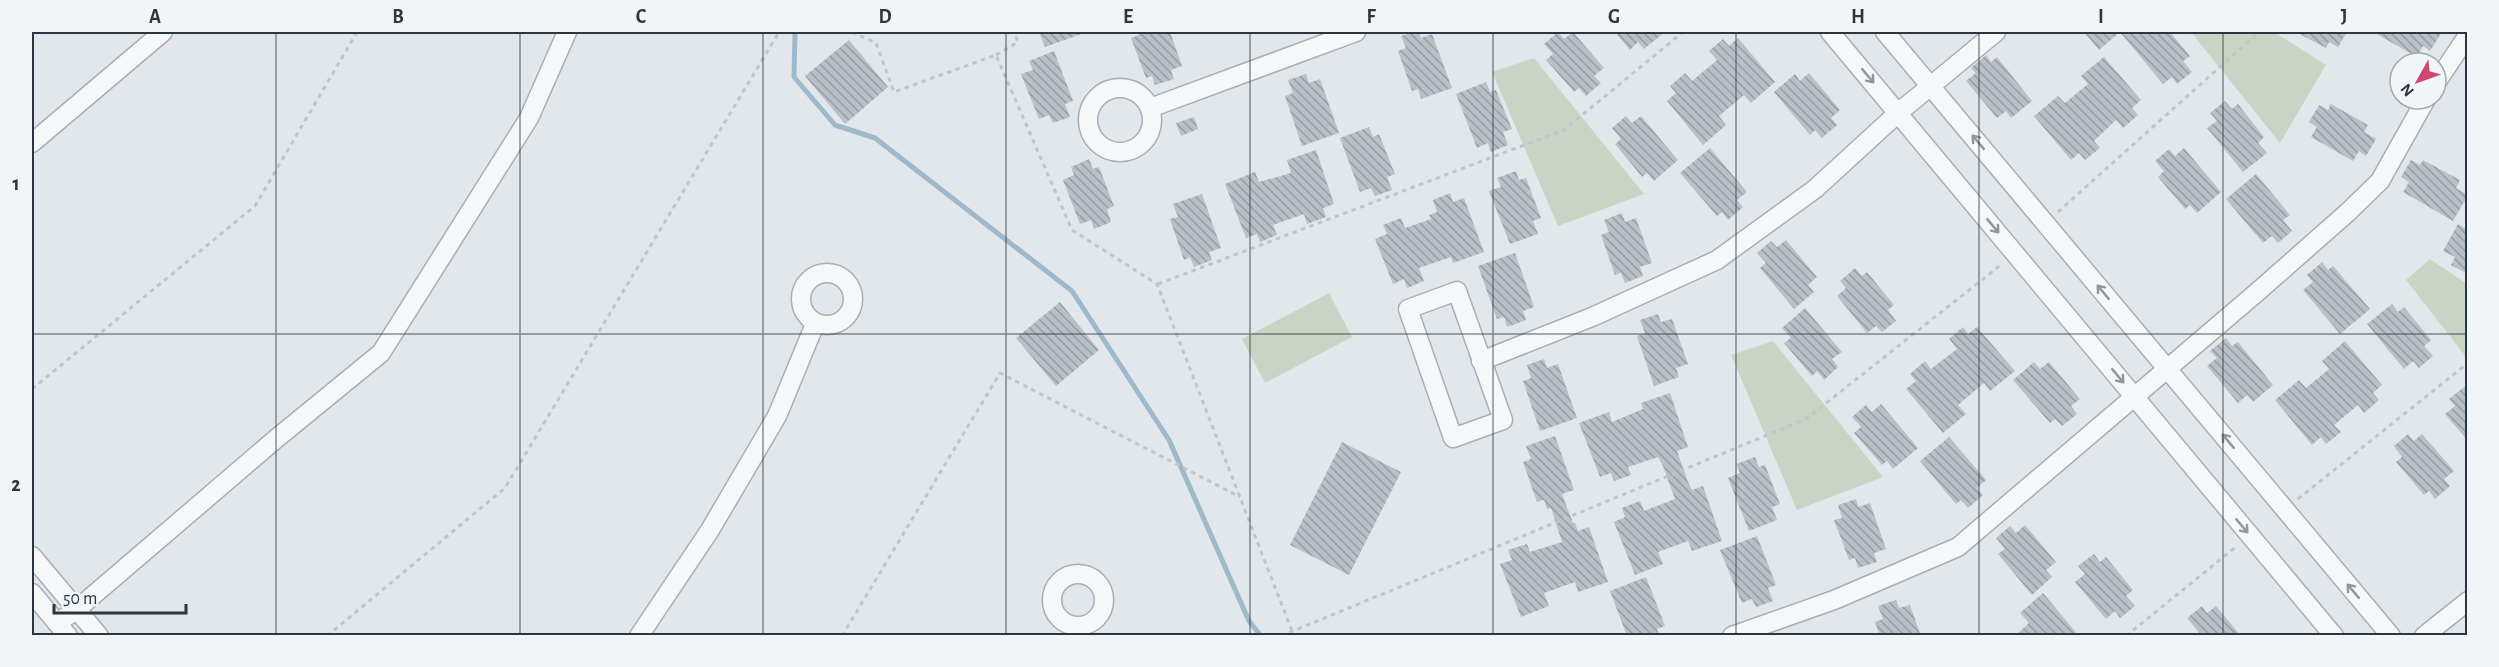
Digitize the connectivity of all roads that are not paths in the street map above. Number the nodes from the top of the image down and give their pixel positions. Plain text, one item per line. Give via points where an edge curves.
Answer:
1 (163, 32) edge
2 (567, 32) edge
3 (1356, 32) edge
4 (1830, 32) edge
5 (1885, 32) edge
6 (1996, 32) edge
7 (2468, 35) edge
8 (2448, 65) edge
9 (1931, 86) junction
10 (1150, 108) dead end
11 (2419, 111) edge
12 (1898, 113) junction
13 (32, 143) edge
14 (816, 324) dead end
15 (1481, 361) junction
16 (2167, 369) junction
17 (2134, 396) junction
18 (32, 556) edge
19 (32, 593) edge
20 (2468, 601) edge
21 (76, 610) junction
22 (63, 629) edge
23 (99, 636) edge
24 (639, 636) edge
25 (1732, 636) edge
26 (2334, 636) edge
27 (2391, 636) edge
28 (2424, 636) edge

1 - 13 street
2 - 21 street via 529,118 381,353
3 - 10 street
4 -> 12 street
5 - 9 street
6 - 9 street
7 - 8 street
9 - 12 street
16 -> 9 street
11 - 16 street via 2380,181
12 - 15 street via 1815,189 1717,260 1592,317
12 -> 17 street
14 - 24 street via 777,416 710,530
15 - 15 street via 1457,291 1408,309 1453,438 1503,420
16 - 17 street
27 -> 16 street
17 - 25 street via 1958,547 1834,600
17 -> 26 street
18 - 21 street
19 - 22 street
20 - 28 street
21 - 22 street
21 - 23 street

